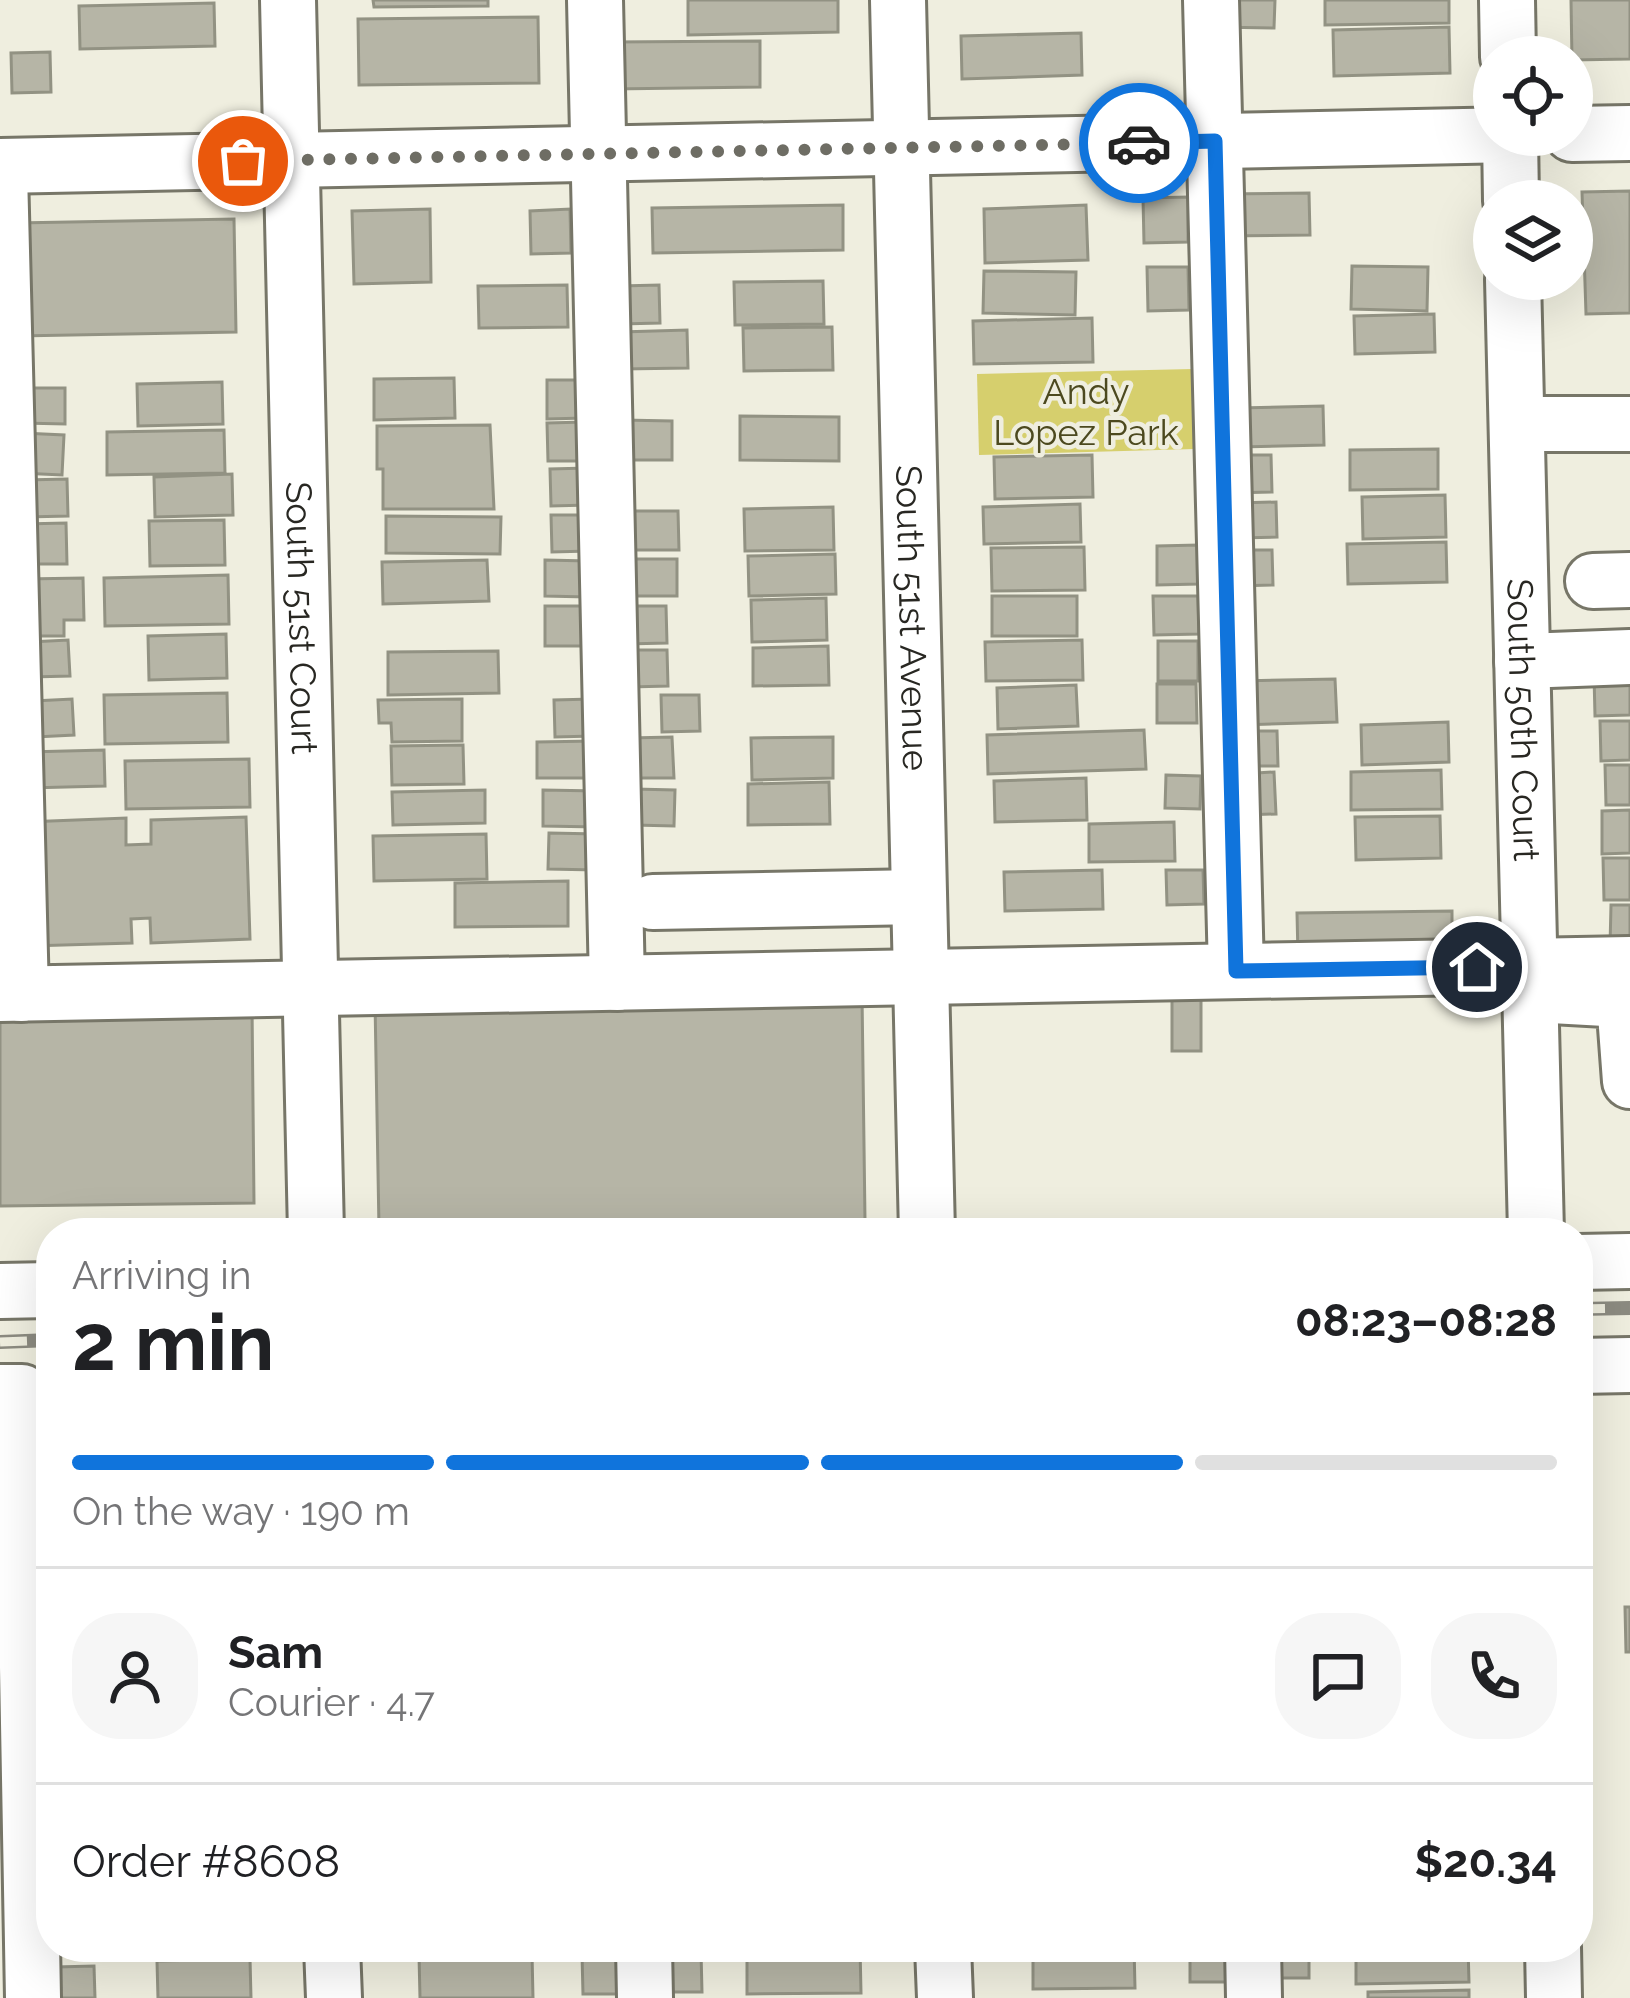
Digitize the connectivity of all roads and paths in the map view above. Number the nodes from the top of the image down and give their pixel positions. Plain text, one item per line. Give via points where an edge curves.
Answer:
1 (288, 0) edge
2 (595, 0) edge
3 (898, 0) edge
4 (1211, 0) edge
5 (1507, 0) edge
6 (1508, 36) edge
7 (1630, 133) edge
8 (1593, 134) edge
9 (1473, 136) edge
10 (1215, 141) junction
11 (901, 148) junction
12 (598, 154) junction
13 (292, 160) junction
14 (0, 170) edge
15 (1514, 300) edge
16 (1517, 424) junction
17 (1630, 424) edge
18 (1630, 657) edge
19 (1522, 661) junction
20 (919, 897) junction
21 (653, 902) dead end
22 (1630, 964) edge
23 (1236, 971) junction
24 (921, 977) junction
25 (1530, 980) junction
26 (616, 982) junction
27 (310, 988) junction
28 (10, 994) edge
29 (1630, 1081) edge
30 (316, 1218) edge
31 (927, 1218) edge
32 (1536, 1218) edge
33 (1630, 1261) edge
34 (1593, 1262) edge
35 (36, 1290) edge
36 (0, 1291) edge
37 (1630, 1365) edge
38 (1593, 1366) edge
39 (0, 1393) edge
40 (333, 1962) edge
41 (644, 1962) edge
42 (944, 1962) edge
43 (1253, 1962) edge
44 (1554, 1962) edge
45 (33, 1998) edge
46 (334, 1998) edge
47 (645, 1998) edge
48 (945, 1998) edge
49 (1254, 1998) edge
50 (1555, 1998) edge

1 - 13 street, South 51st Court
2 - 12 street
3 - 11 street, South 51st Avenue
4 - 10 street
5 - 6 street
7 - 8 street
9 - 10 street
10 - 11 street
10 - 23 street
11 - 12 street
11 - 20 street, South 51st Avenue
12 - 13 street
12 - 26 street
13 - 14 street
13 - 27 street, South 51st Court
14 - 28 street
15 - 16 street, South 50th Court
16 - 17 street
16 - 19 street, South 50th Court
18 - 19 street
19 - 25 street, South 50th Court
20 - 21 street
20 - 24 street, South 51st Avenue
22 - 25 street
23 - 24 street
23 - 25 street
24 - 26 street
24 - 31 street, South 51st Avenue
25 - 29 street via 1624,1000
25 - 32 street, South 50th Court
26 - 27 street
27 - 28 street
27 - 30 street, South 51st Court
33 - 34 street
35 - 36 street
37 - 38 street
39 - 45 street via 22,1392
40 - 46 street
41 - 47 street
42 - 48 street
43 - 49 street
44 - 50 street

